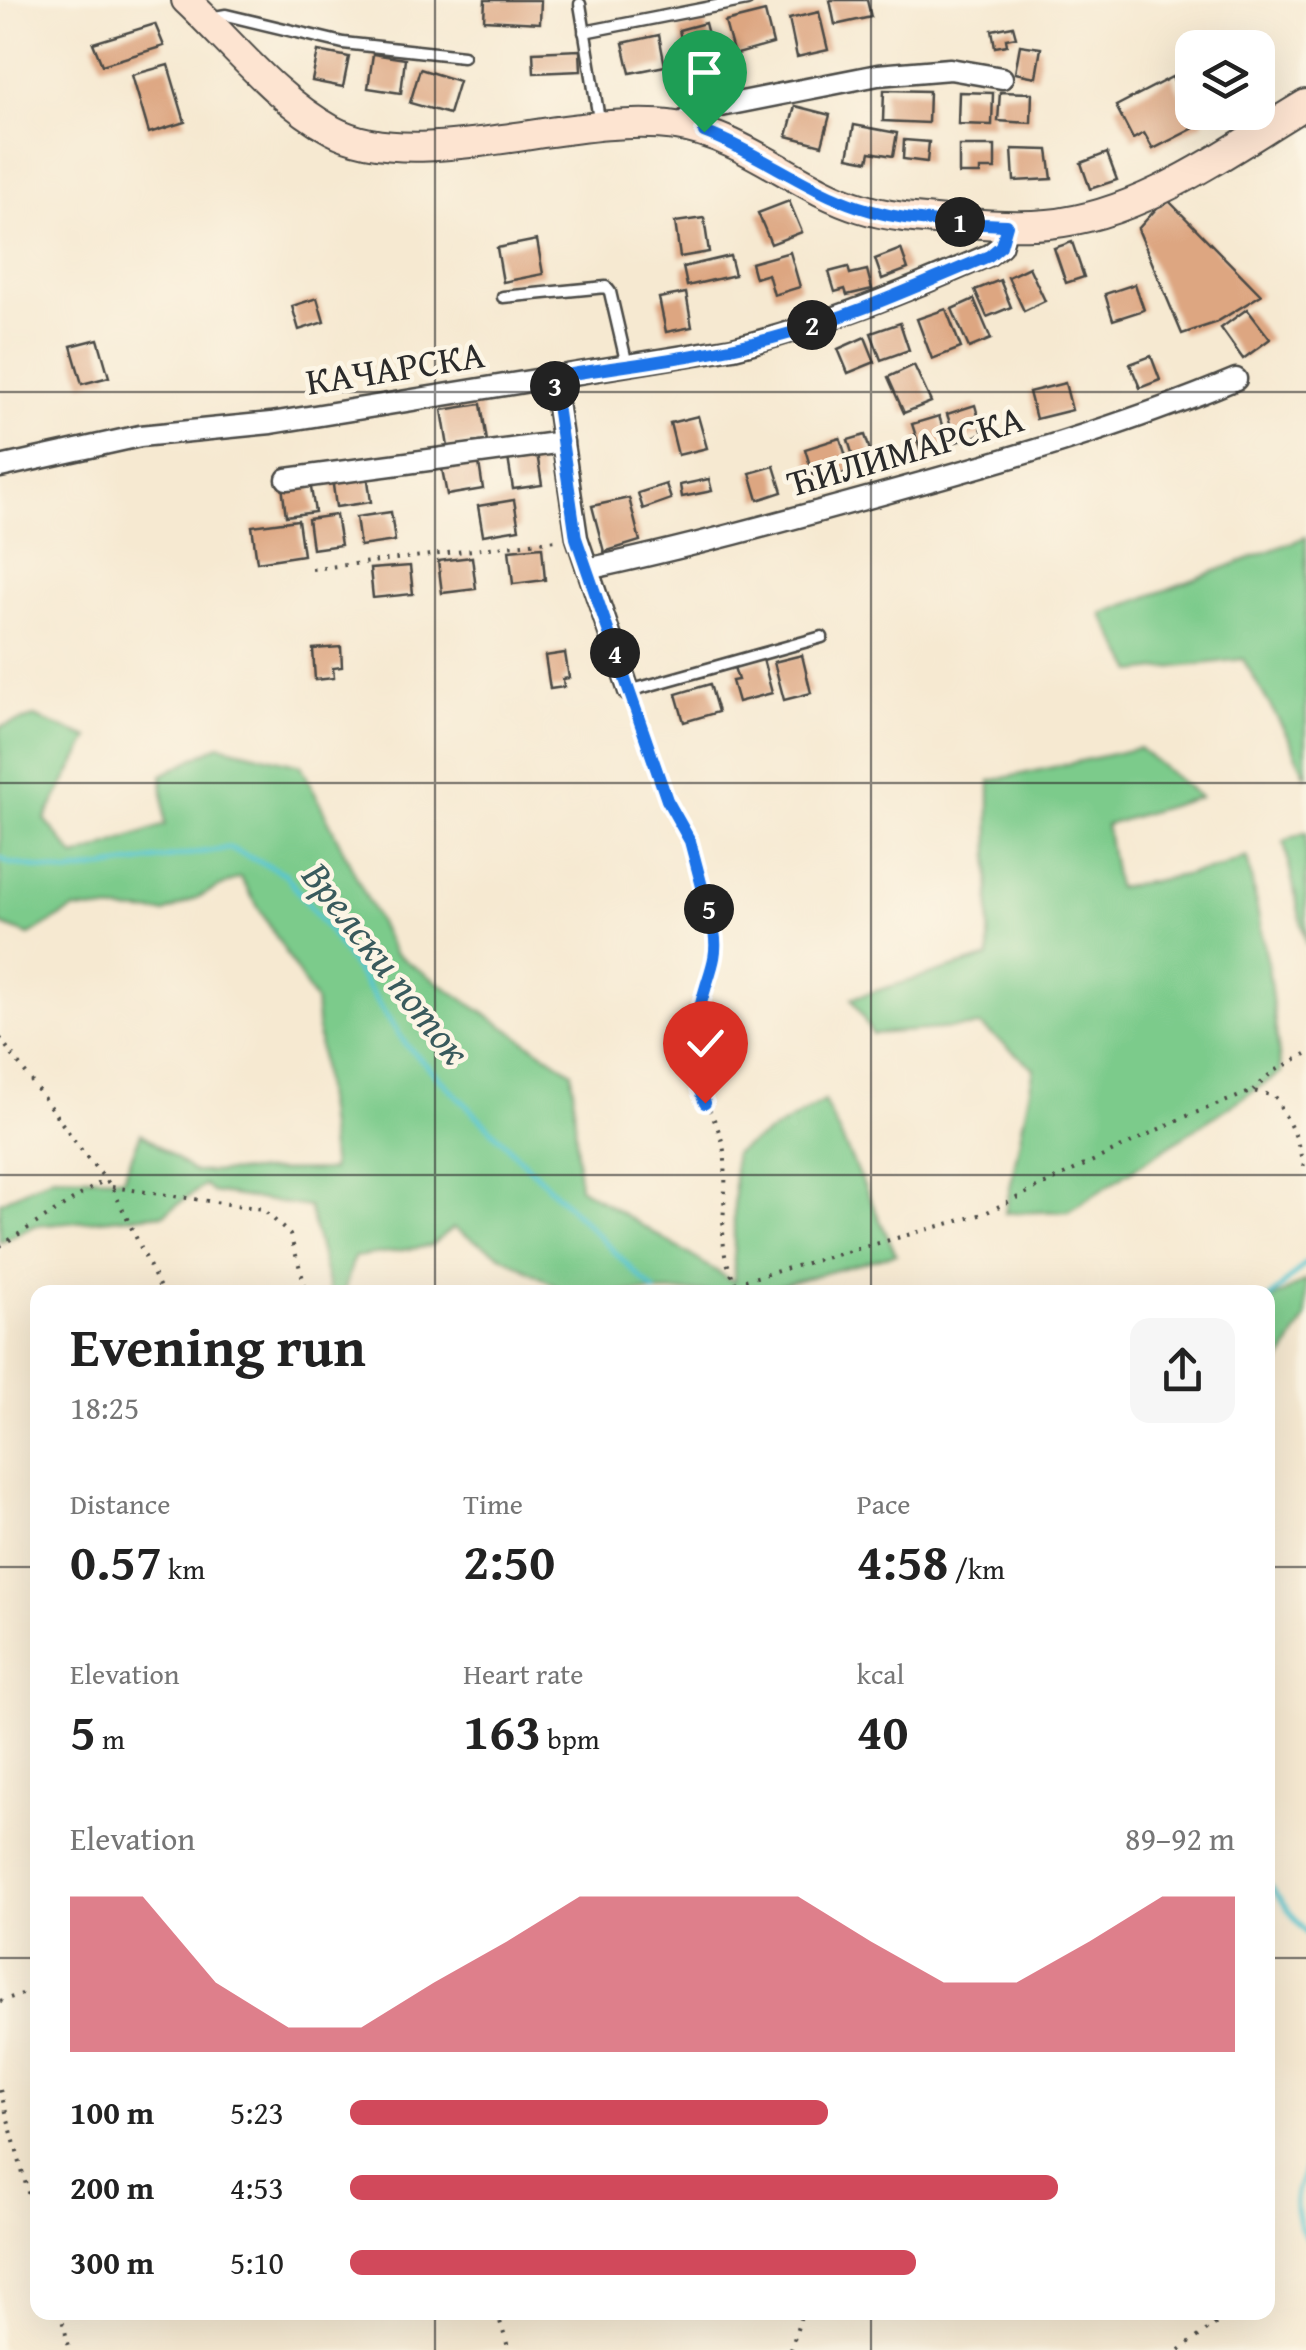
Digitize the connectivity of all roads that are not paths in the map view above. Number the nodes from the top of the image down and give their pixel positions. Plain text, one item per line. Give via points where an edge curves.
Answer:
1 (186, 0) edge
2 (747, 0) edge
3 (580, 4) dead end
4 (207, 20) junction
5 (584, 32) junction
6 (463, 56) dead end
7 (1002, 78) dead end
8 (1306, 104) edge
9 (600, 125) junction
10 (683, 127) junction
11 (1007, 225) junction
12 (503, 297) dead end
13 (627, 365) junction
14 (553, 377) junction
15 (1236, 379) dead end
16 (563, 442) junction
17 (0, 468) edge
18 (287, 479) dead end
19 (587, 570) junction
20 (822, 637) dead end
21 (629, 691) joint

1 - 4 street
2 - 5 lane
3 - 5 lane
4 - 6 lane via 226,15 342,43
4 - 9 street via 292,101 364,142 436,146
5 - 9 lane
7 - 10 street via 950,69 878,75 701,110
8 - 11 street via 1116,208 1050,224
9 - 10 street
10 - 11 street via 725,140 861,208
11 - 13 street, КАЧАРСКА via 1001,246 989,256 893,297 775,338
12 - 13 lane via 606,287
13 - 14 street, КАЧАРСКА
14 - 16 street
14 - 17 street, КАЧАРСКА via 291,420 140,436
15 - 19 street, ЋИЛИМАРСКА via 1156,412 958,474
16 - 18 street
16 - 19 street
19 - 21 street
20 - 21 lane

